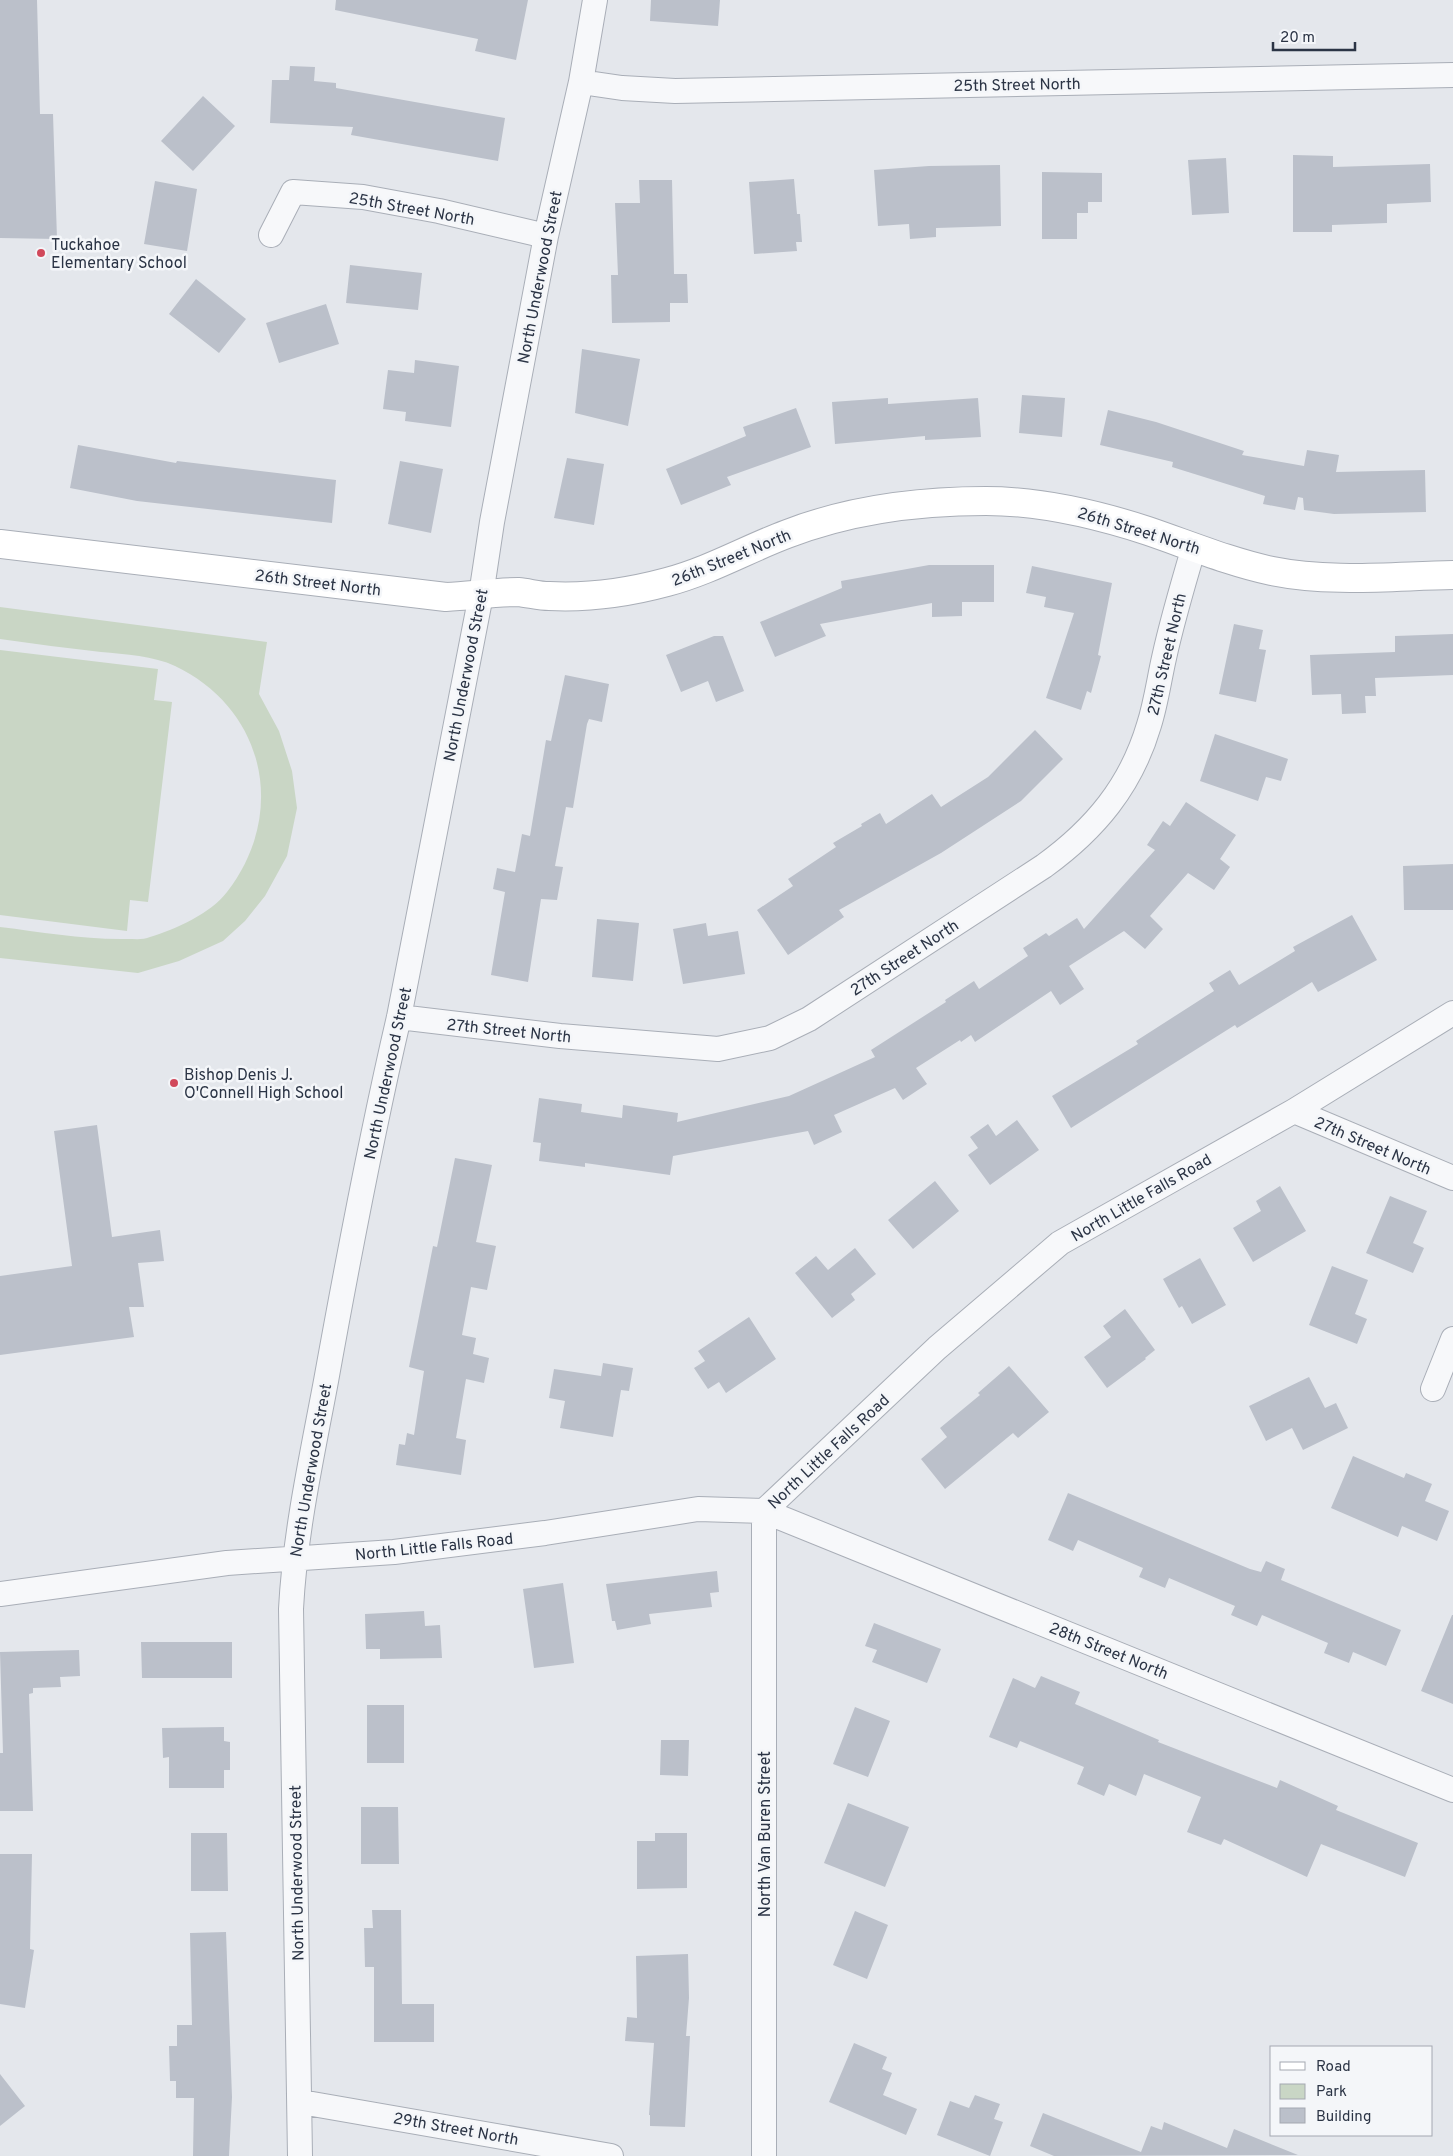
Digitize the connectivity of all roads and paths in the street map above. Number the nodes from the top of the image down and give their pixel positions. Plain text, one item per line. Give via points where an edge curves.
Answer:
1 (595, 0) edge
2 (1453, 75) edge
3 (581, 82) junction
4 (271, 235) dead end
5 (546, 236) junction
6 (0, 544) edge
7 (1194, 547) junction
8 (1453, 574) edge
9 (481, 595) junction
10 (1453, 1013) edge
11 (399, 1017) junction
12 (1294, 1111) junction
13 (1453, 1178) edge
14 (1453, 1339) edge
15 (1433, 1390) dead end
16 (764, 1511) junction
17 (294, 1558) junction
18 (0, 1594) edge
19 (1453, 1790) edge
20 (301, 2102) junction
21 (300, 2156) edge
22 (611, 2156) edge
23 (764, 2156) edge

1 - 3 street, North Underwood Street
2 - 3 street, 25th Street North via 675,91
3 - 5 street, North Underwood Street
4 - 5 street, 25th Street North via 293,192 363,197 439,210
5 - 9 street, North Underwood Street
6 - 9 street, 26th Street North via 446,597
7 - 8 street, 26th Street North via 1259,568 1302,575
7 - 9 street, 26th Street North via 1073,510 997,502 933,503 871,512 805,528 695,573 646,587 599,594 548,596 516,592
7 - 11 street, 27th Street North via 1146,736 1123,785 1096,822 1044,866 809,1019 770,1038 718,1048 541,1034
9 - 11 street, North Underwood Street
10 - 12 street, North Little Falls Road
11 - 17 street, North Underwood Street via 330,1358
12 - 13 street, 27th Street North
12 - 16 street, North Little Falls Road via 1060,1243 937,1348
14 - 15 street
16 - 17 street, North Little Falls Road via 698,1509 545,1534 394,1552
16 - 19 street, 28th Street North
16 - 23 street, North Van Buren Street
17 - 18 street, North Little Falls Road via 227,1563
17 - 20 street, North Underwood Street via 291,1608
20 - 21 street, North Underwood Street
20 - 22 street, 29th Street North

